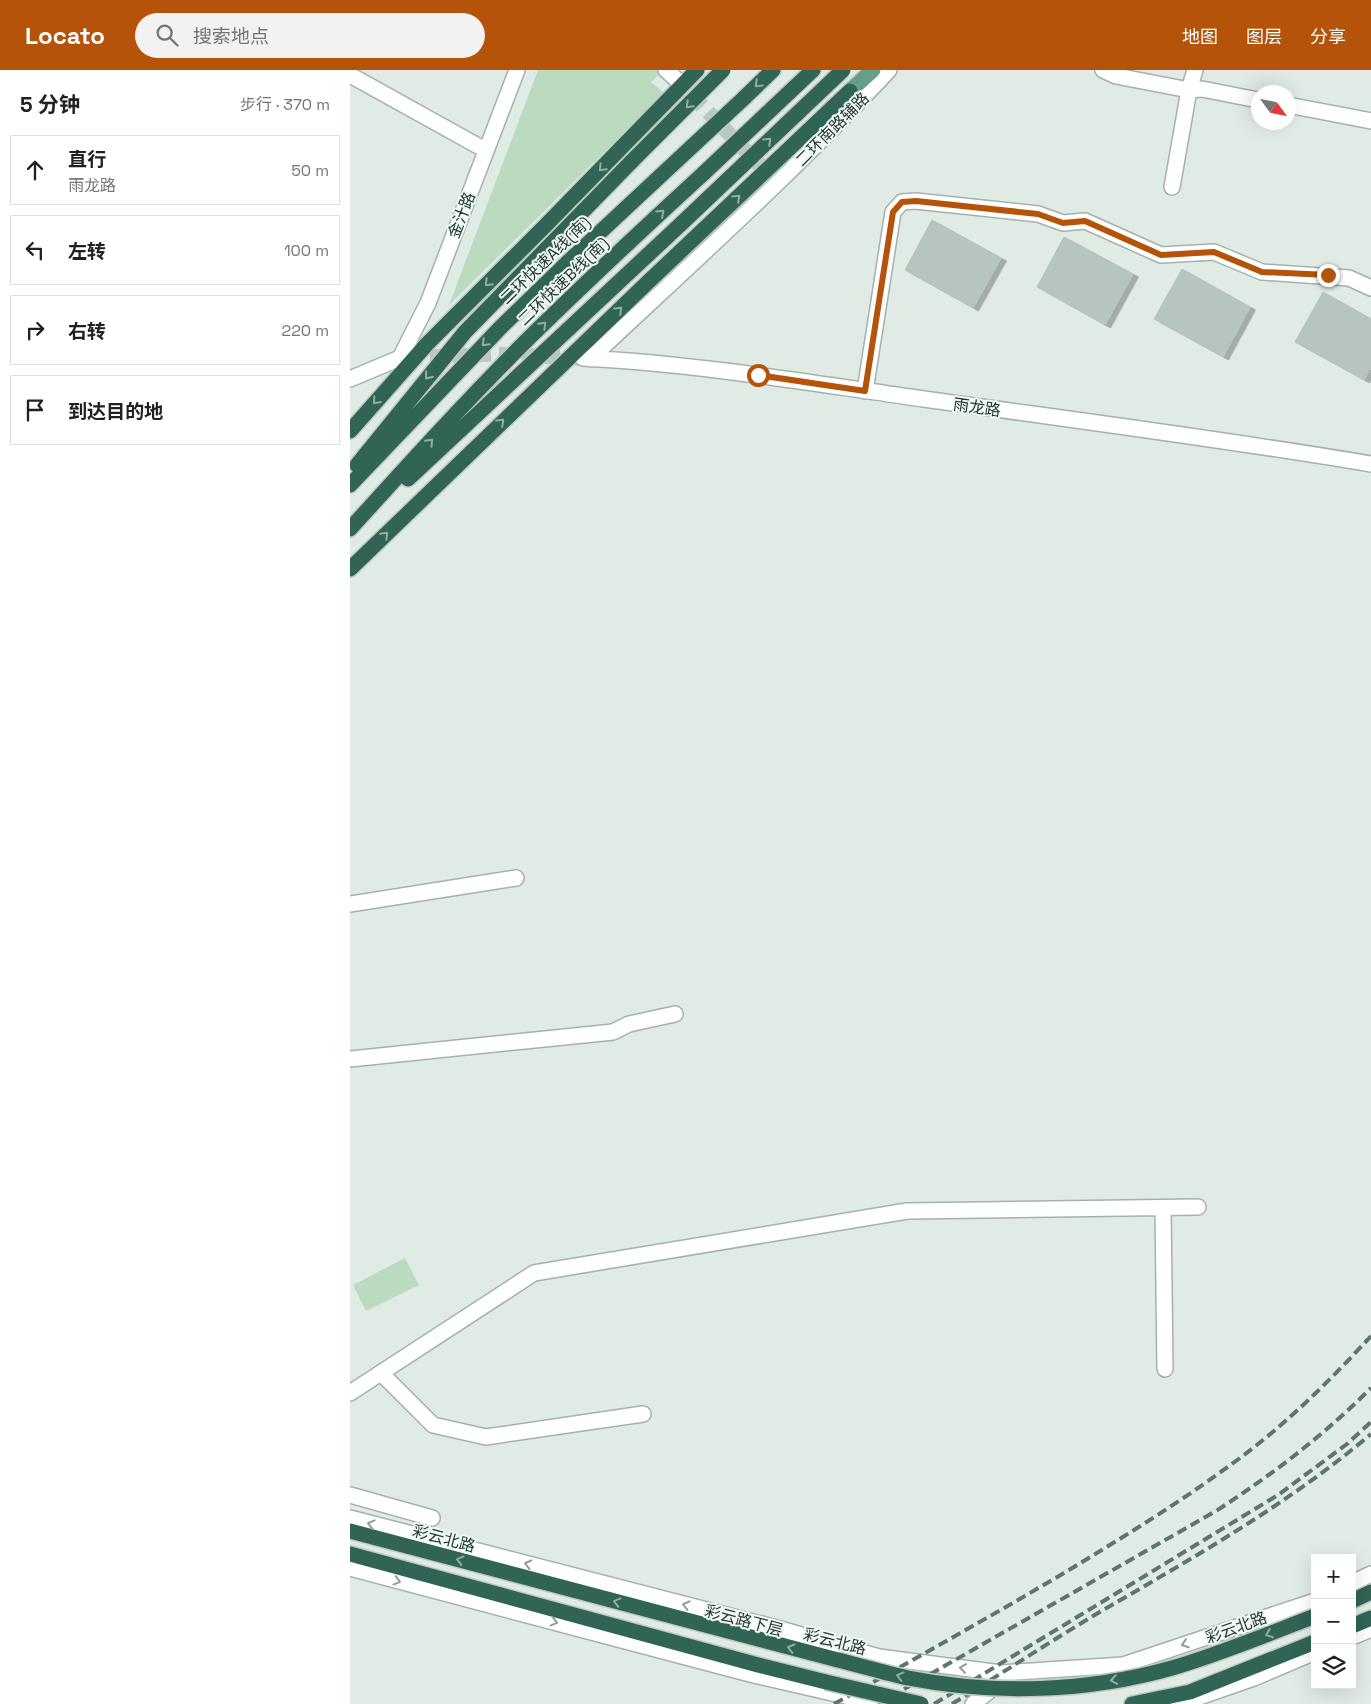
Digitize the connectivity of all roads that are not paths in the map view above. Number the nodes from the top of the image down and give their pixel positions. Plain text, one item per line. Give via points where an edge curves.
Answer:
1 (517, 70) edge
2 (697, 70) edge
3 (713, 70) edge
4 (723, 70) edge
5 (773, 70) edge
6 (813, 70) edge
7 (843, 70) edge
8 (873, 70) edge
9 (890, 70) edge
10 (1103, 70) edge
11 (1195, 70) edge
12 (350, 75) edge
13 (1189, 90) junction
14 (850, 91) joint
15 (1251, 99) edge
16 (1296, 107) edge
17 (1371, 121) edge
18 (478, 146) dead end
19 (622, 147) junction
20 (1172, 187) dead end
21 (1371, 288) edge
22 (587, 358) joint
23 (350, 379) edge
24 (865, 391) junction
25 (350, 431) edge
26 (1371, 464) edge
27 (350, 473) edge
28 (350, 485) edge
29 (350, 529) edge
30 (350, 533) edge
31 (350, 569) edge
32 (516, 878) dead end
33 (350, 904) edge
34 (675, 1014) dead end
35 (350, 1058) edge
36 (1198, 1207) dead end
37 (1163, 1208) junction
38 (1165, 1369) dead end
39 (381, 1373) junction
40 (350, 1393) edge
41 (643, 1414) dead end
42 (350, 1495) edge
43 (350, 1518) edge
44 (432, 1518) dead end
45 (350, 1531) edge
46 (350, 1554) edge
47 (350, 1568) edge
48 (1371, 1574) edge
49 (1356, 1582) edge
50 (1371, 1592) edge
51 (1356, 1599) edge
52 (1311, 1602) edge
53 (1311, 1617) edge
54 (1371, 1618) edge
55 (1356, 1624) edge
56 (1371, 1629) edge
57 (1356, 1635) edge
58 (1311, 1644) edge
59 (1311, 1654) edge
60 (1011, 1672) junction
61 (880, 1704) edge
62 (921, 1704) edge
63 (973, 1704) edge
64 (1132, 1704) edge
65 (1179, 1704) edge

1 - 23 street, 金汁路 via 428,303 403,358
2 - 19 highway
3 - 19 highway
4 -> 27 highway, bridge via 465,332
5 -> 28 highway, 二环快速A线(南), bridge via 521,307
29 -> 6 highway, 二环快速B线(南), bridge via 442,429 590,278
30 -> 7 highway, bridge
8 - 14 main road
9 - 22 street, 二环南路辅路 via 844,118
10 - 13 street via 1116,76
11 - 13 street
12 - 18 street
13 - 15 street via 1202,89
13 - 20 street
31 -> 14 highway
16 - 17 street
19 -> 25 highway via 415,357
21 - 24 street via 1349,278 1262,272 1214,252 1161,255 1085,221 1063,223 1038,214 902,202 893,212
22 - 24 street, 雨龙路 via 651,362
24 - 26 street, 雨龙路
32 - 33 street
34 - 35 street via 629,1024 613,1032
36 - 37 street
37 - 38 street
37 - 39 street via 907,1211 534,1273
39 - 40 street
39 - 41 street via 433,1425 486,1437
42 - 44 street
60 -> 43 street, 彩云路下层 via 879,1657
53 -> 45 highway, 彩云北路, bridge via 1172,1668 1042,1689 974,1687 908,1678
46 - 62 highway, bridge via 758,1665
47 -> 61 street via 750,1674
48 - 49 street
50 - 51 highway
52 -> 60 street, 彩云路下层 via 1123,1665
54 - 55 highway
56 - 57 street
58 - 64 highway via 1190,1692
59 - 65 street
60 - 63 street

